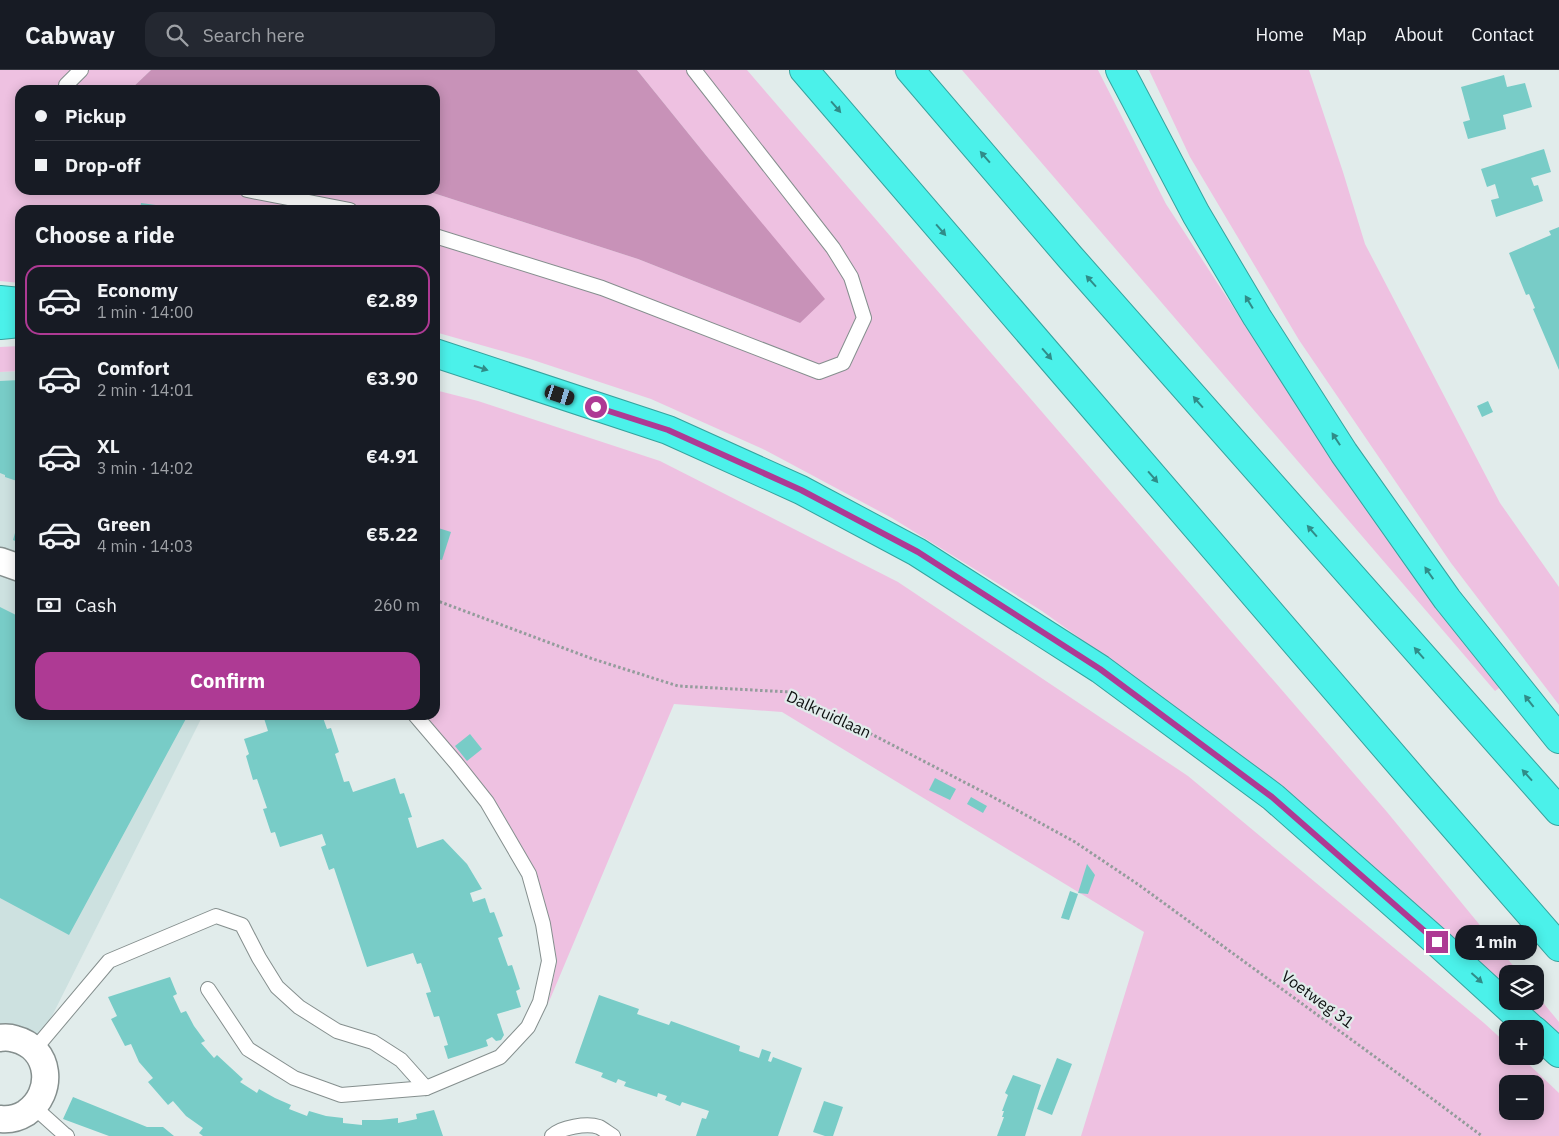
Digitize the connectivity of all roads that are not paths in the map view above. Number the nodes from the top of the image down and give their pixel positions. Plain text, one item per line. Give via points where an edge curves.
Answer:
1 (81, 70) edge
2 (694, 70) edge
3 (804, 70) edge
4 (910, 70) edge
5 (1120, 70) edge
6 (66, 85) edge
7 (273, 195) edge
8 (324, 205) edge
9 (440, 238) edge
10 (0, 300) edge
11 (15, 302) edge
12 (15, 324) edge
13 (0, 325) edge
14 (440, 355) edge
15 (0, 561) edge
16 (15, 566) edge
17 (419, 720) edge
18 (1559, 739) edge
19 (1559, 812) edge
20 (1559, 947) edge
21 (208, 988) dead end
22 (1523, 1020) edge
23 (0, 1038) edge
24 (1544, 1039) edge
25 (34, 1050) junction
26 (1559, 1053) edge
27 (426, 1088) junction
28 (34, 1107) junction
29 (0, 1118) edge
30 (67, 1136) edge
31 (552, 1136) edge
32 (613, 1136) edge

1 - 6 lane
2 - 9 lane via 852,277 864,318 842,363 819,372 602,288
3 -> 20 highway
19 -> 4 highway via 1070,257
18 -> 5 highway via 1447,599 1344,453 1196,214
7 - 8 lane
10 - 11 highway
12 - 13 highway
14 -> 22 highway via 668,430 801,490 918,552 1100,669 1272,797
15 - 16 street
17 - 27 lane via 487,802 529,874 549,961 540,1002 528,1027 500,1057
21 - 27 lane via 248,1048 294,1078 341,1095
23 - 25 street via 6,1036 24,1041
24 - 26 highway
25 - 27 lane via 109,961 216,916 242,925 277,986 299,1007 337,1031 373,1042 401,1060
25 - 28 street via 46,1072 44,1091
28 - 29 street via 20,1117
28 - 30 lane
31 - 32 lane via 576,1126 598,1127

